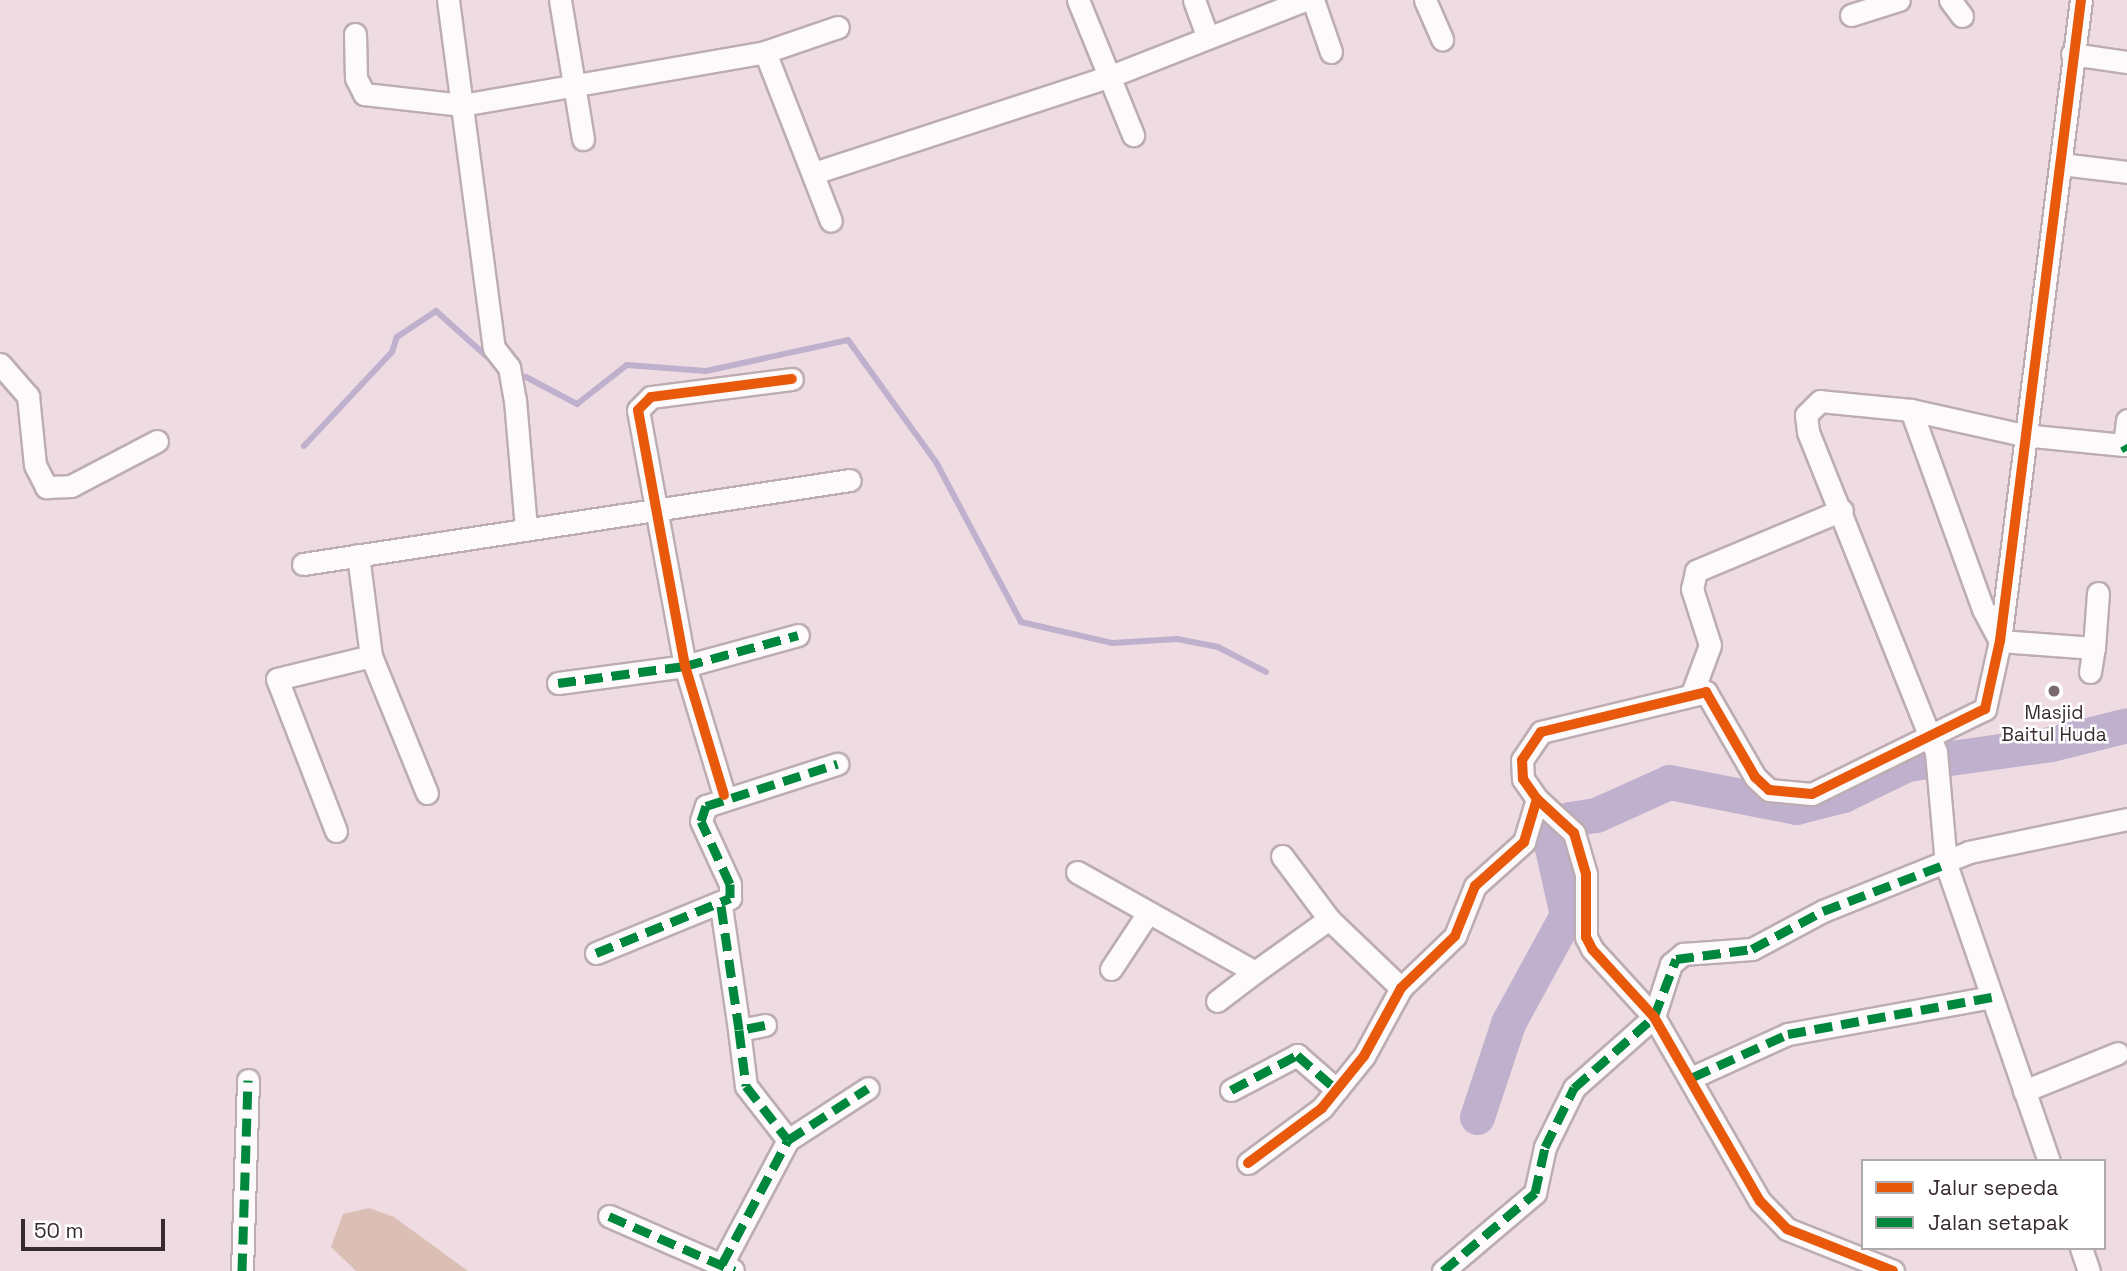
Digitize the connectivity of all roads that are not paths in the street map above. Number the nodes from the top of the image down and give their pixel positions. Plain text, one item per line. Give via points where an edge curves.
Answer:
1 (448, 0) edge
2 (560, 0) edge
3 (1078, 0) edge
4 (1194, 0) edge
5 (1304, 0) edge
6 (1312, 0) edge
7 (1425, 0) edge
8 (1899, 0) edge
9 (2081, 0) edge
10 (1851, 15) dead end
11 (838, 27) dead end
12 (355, 34) dead end
13 (1208, 38) junction
14 (1442, 39) dead end
15 (765, 52) junction
16 (1331, 52) dead end
17 (2072, 54) junction
18 (2127, 62) edge
19 (1111, 76) junction
20 (573, 84) junction
21 (462, 105) junction
22 (1133, 135) dead end
23 (583, 139) dead end
24 (2061, 164) junction
25 (2127, 172) edge
26 (814, 173) junction
27 (831, 221) dead end
28 (0, 364) edge
29 (792, 379) dead end
30 (1911, 410) junction
31 (2127, 420) edge
32 (2023, 435) junction
33 (157, 441) dead end
34 (2125, 447) edge
35 (850, 480) dead end
36 (654, 509) junction
37 (1842, 510) junction
38 (526, 528) junction
39 (358, 555) junction
40 (303, 564) dead end
41 (2098, 593) dead end
42 (798, 635) dead end
43 (2000, 641) junction
44 (2094, 648) junction
45 (371, 656) junction
46 (685, 666) junction
47 (2090, 672) dead end
48 (558, 683) dead end
49 (1693, 691) junction
50 (1926, 733) junction
51 (837, 764) dead end
52 (427, 793) dead end
53 (724, 795) junction
54 (1546, 804) junction
55 (2127, 819) edge
56 (336, 831) dead end
57 (1282, 856) dead end
58 (1946, 864) junction
59 (1077, 872) dead end
60 (721, 906) junction
61 (1146, 916) junction
62 (1329, 919) junction
63 (596, 953) dead end
64 (1111, 969) dead end
65 (1255, 972) junction
66 (1401, 988) junction
67 (1992, 997) junction
68 (1217, 1001) dead end
69 (1654, 1017) junction
70 (765, 1025) dead end
71 (739, 1030) junction
72 (2118, 1053) dead end
73 (1693, 1077) junction
74 (248, 1080) dead end
75 (868, 1088) dead end
76 (1231, 1090) dead end
77 (1337, 1090) junction
78 (2024, 1091) junction
79 (788, 1140) junction
80 (2048, 1159) edge
81 (1248, 1164) dead end
82 (609, 1216) dead end
83 (2082, 1250) edge
84 (729, 1268) edge
85 (242, 1271) edge
86 (1443, 1271) edge
87 (1893, 1271) edge
88 (2089, 1271) edge

1 - 21 street
2 - 20 street
3 - 19 street
4 - 13 street
5 - 13 street
6 - 16 street
7 - 14 street
8 - 10 street
9 - 17 street
11 - 15 street
12 - 21 street via 356,78 364,94
13 - 19 street
15 - 20 street
15 - 26 street
17 - 18 street
17 - 24 street
19 - 22 street
19 - 26 street
20 - 21 street
20 - 23 street
21 - 38 street via 494,348 509,367 515,400
24 - 25 street
24 - 32 street
26 - 27 street
28 - 33 street via 28,396 35,465 46,487 71,486
29 - 36 street via 643,401 638,410
30 - 32 street
30 - 37 street via 1820,401 1811,406 1808,432
30 - 43 street
31 - 34 street
32 - 34 street
32 - 43 street
35 - 36 street
36 - 38 street
36 - 46 street
37 - 49 street via 1696,571 1692,589 1710,645
37 - 50 street
38 - 39 street
39 - 40 street
39 - 45 street
41 - 44 street
42 - 46 street
43 - 44 street
43 - 50 street via 1986,709
44 - 47 street
45 - 52 street
45 - 56 street via 277,680
46 - 48 street
46 - 53 street
49 - 50 street via 1714,699 1755,777 1769,790 1812,794 1839,785
49 - 54 street via 1541,732 1522,760 1523,779
50 - 58 street via 1937,762
51 - 53 street
53 - 60 street via 701,812 732,891
54 - 66 street via 1524,842 1475,886 1455,936
54 - 69 street via 1574,833 1589,897 1586,937
55 - 58 street via 2000,844
57 - 62 street
58 - 67 street
58 - 69 street via 1823,911 1752,949 1683,954 1671,964
59 - 61 street
60 - 63 street
60 - 71 street
61 - 64 street
61 - 65 street
62 - 65 street
62 - 66 street
65 - 68 street
66 - 77 street
67 - 73 street via 1788,1034
67 - 78 street
69 - 73 street
69 - 86 street via 1574,1087 1545,1147 1535,1193
70 - 71 street
71 - 79 street via 746,1086
72 - 78 street
73 - 87 street via 1716,1128 1779,1223
74 - 85 street
75 - 79 street
76 - 77 street via 1297,1055
77 - 81 street via 1300,1129
78 - 80 street
79 - 84 street
82 - 84 street
83 - 88 street

